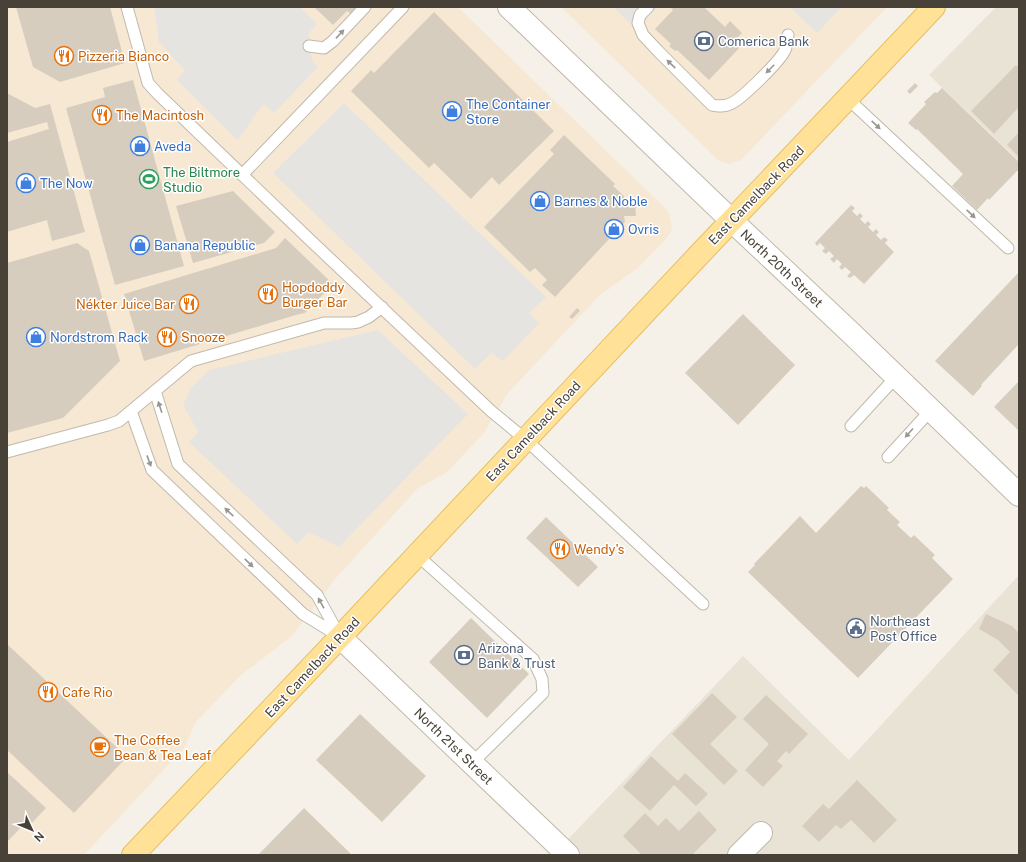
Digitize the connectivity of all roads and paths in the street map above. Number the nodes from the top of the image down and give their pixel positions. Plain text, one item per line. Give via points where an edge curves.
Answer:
1 (127, 7) edge
2 (365, 7) edge
3 (402, 7) edge
4 (509, 7) edge
5 (648, 7) edge
6 (934, 7) edge
7 (788, 35) dead end
8 (309, 46) dead end
9 (847, 98) junction
10 (242, 175) junction
11 (731, 220) junction
12 (1008, 248) dead end
13 (382, 307) junction
14 (896, 377) junction
15 (155, 391) junction
16 (930, 410) junction
17 (131, 411) junction
18 (850, 426) dead end
19 (525, 439) junction
20 (7, 452) edge
21 (888, 457) dead end
22 (1019, 495) edge
23 (418, 555) junction
24 (703, 604) dead end
25 (340, 637) junction
26 (472, 763) junction
27 (760, 833) dead end
28 (134, 855) edge
29 (568, 855) edge
30 (740, 855) edge

1 - 10 lane via 148,82
8 -> 2 lane via 324,48
3 - 10 lane
4 - 11 street, North 20th Street
7 -> 5 lane via 785,50 779,60 732,104 723,107 712,104 643,35 638,24 640,15
6 - 9 main road, East Camelback Road
9 - 11 main road, East Camelback Road
9 -> 12 lane
10 - 13 lane
11 - 14 street, North 20th Street
11 - 19 main road, East Camelback Road
13 - 15 lane via 358,322 324,323 191,361
13 - 19 lane via 491,411
14 - 16 street, North 20th Street
14 - 18 lane
15 - 17 lane
25 -> 15 lane via 317,595 178,464
16 -> 21 lane
16 - 22 street, North 20th Street
17 - 20 lane via 119,421 108,425
17 -> 25 lane via 152,470 303,614
19 - 23 main road, East Camelback Road
19 - 24 lane
23 - 25 main road, East Camelback Road
23 - 26 lane via 533,659 542,678 542,693
25 - 26 street, North 21st Street
25 - 28 main road, East Camelback Road
26 - 29 street, North 21st Street
27 - 30 street

